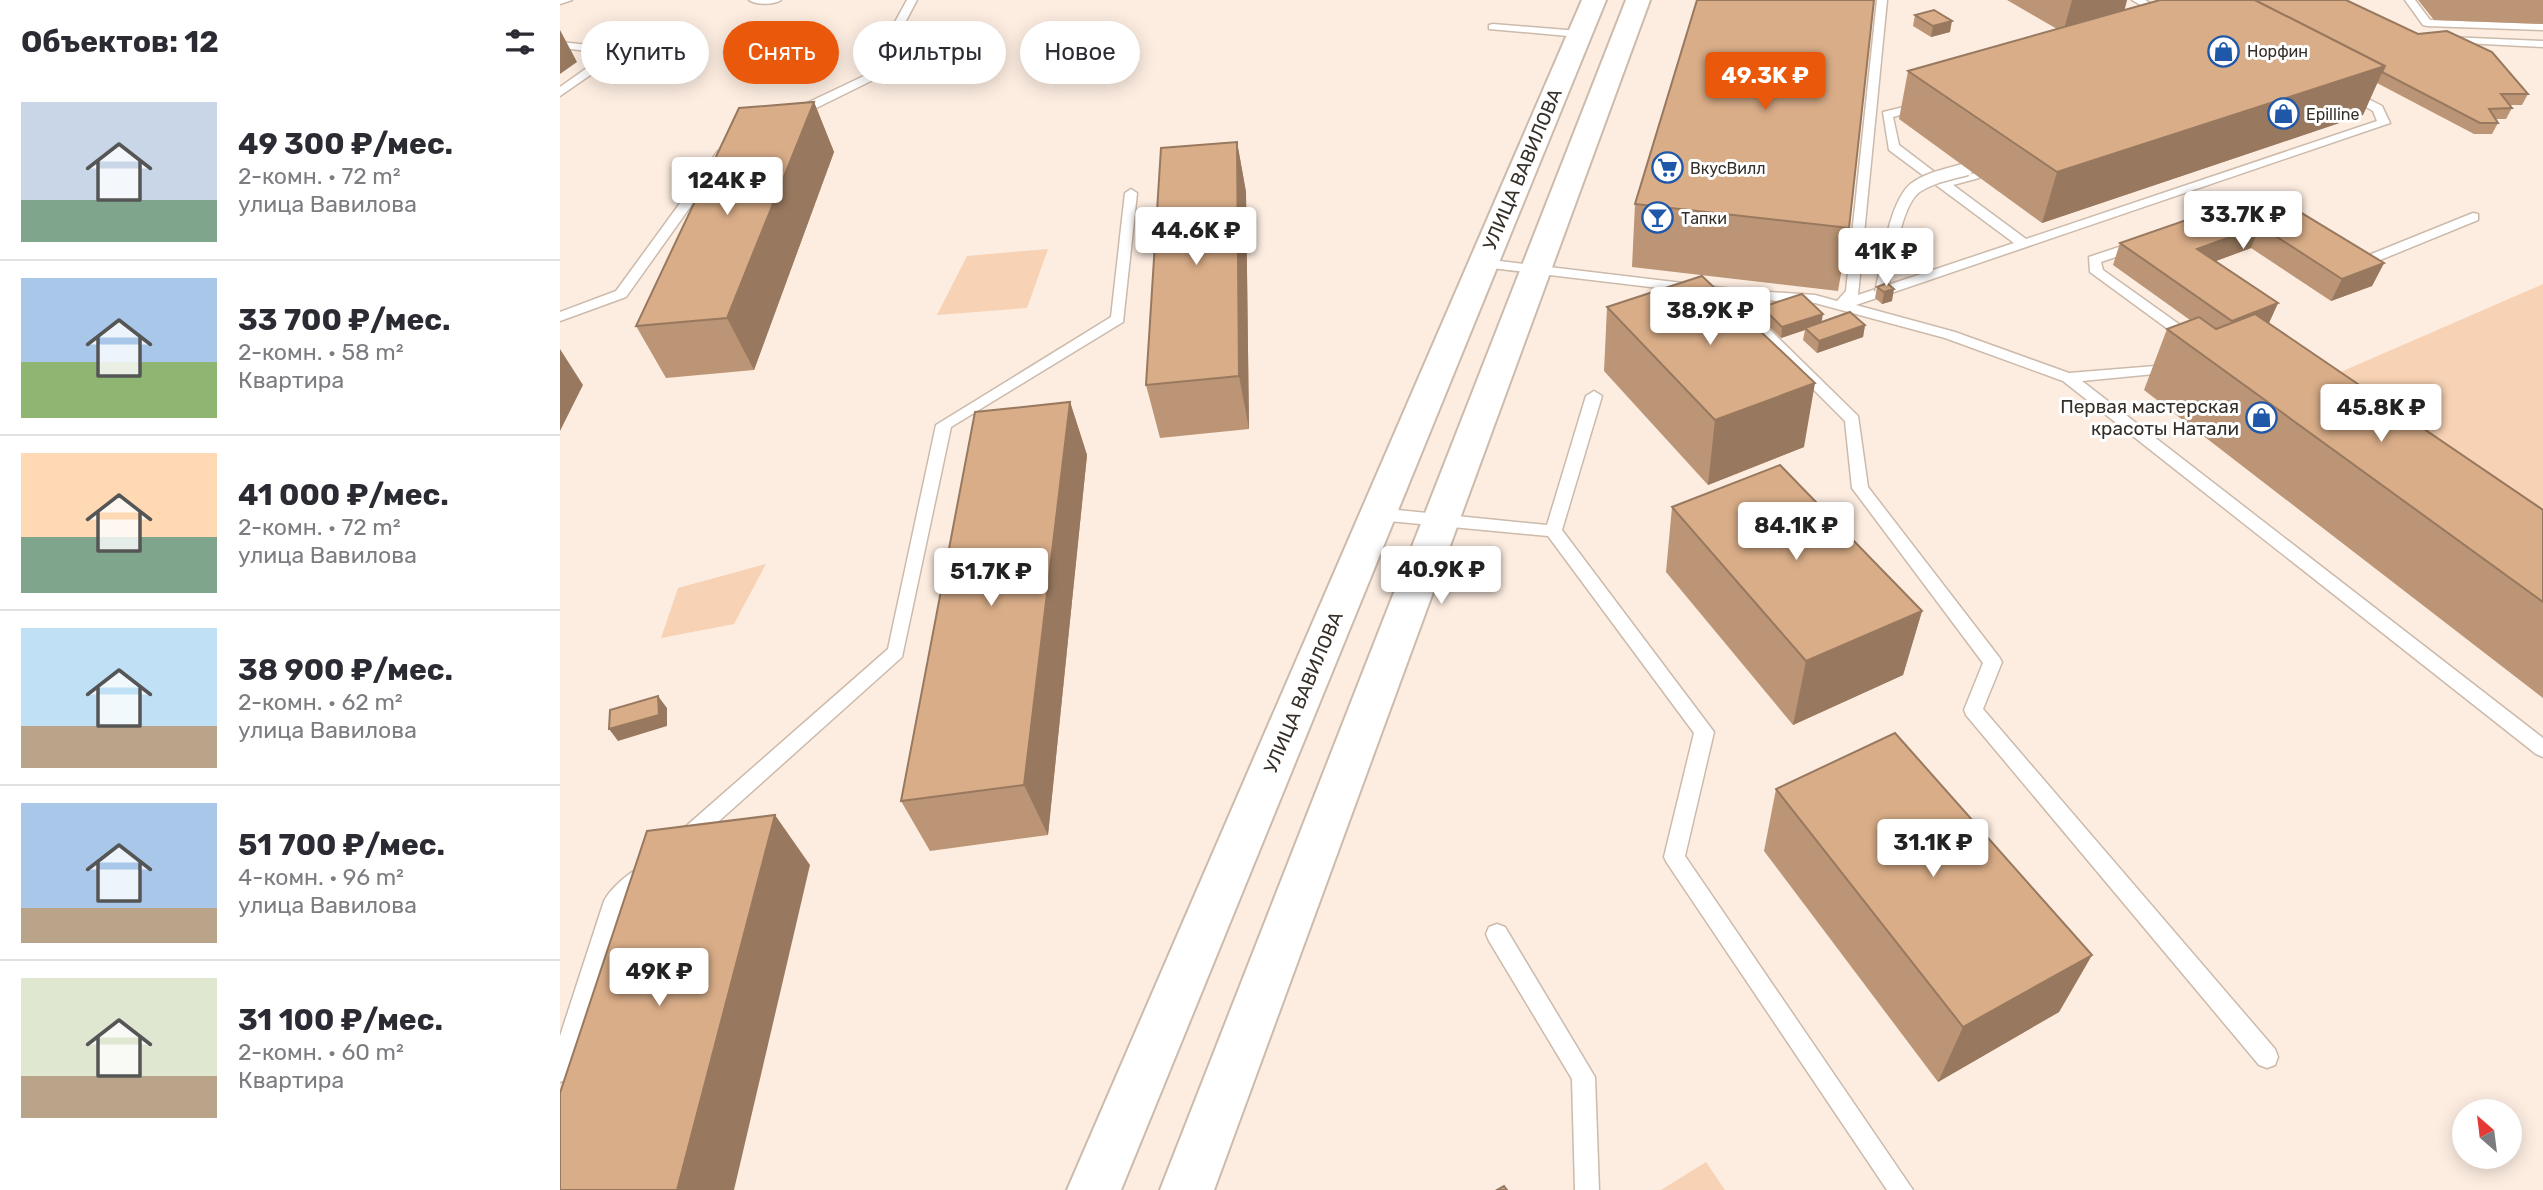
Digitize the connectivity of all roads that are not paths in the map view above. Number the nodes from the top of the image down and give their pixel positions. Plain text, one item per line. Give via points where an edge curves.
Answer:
1 (567, 0) edge
2 (754, 0) edge
3 (776, 0) edge
4 (912, 0) edge
5 (1638, 0) edge
6 (1882, 0) edge
7 (2137, 0) edge
8 (2410, 0) edge
9 (560, 1) edge
10 (2160, 12) edge
11 (1586, 17) edge
12 (2543, 26) edge
13 (1493, 27) dead end
14 (2439, 40) edge
15 (2543, 44) edge
16 (560, 45) edge
17 (2332, 83) edge
18 (560, 92) edge
19 (1940, 100) edge
20 (778, 121) edge
21 (730, 143) edge
22 (1944, 184) junction
23 (1131, 193) dead end
24 (2473, 217) dead end
25 (2155, 238) edge
26 (2024, 244) junction
27 (2342, 249) edge
28 (1483, 263) junction
29 (1536, 269) junction
30 (1881, 293) junction
31 (1741, 294) junction
32 (1840, 306) junction
33 (560, 317) edge
34 (2203, 348) edge
35 (2197, 365) edge
36 (2068, 378) junction
37 (1594, 396) dead end
38 (1378, 514) junction
39 (1442, 520) junction
40 (1553, 531) junction
41 (2543, 749) edge
42 (673, 850) edge
43 (653, 867) edge
44 (1496, 934) dead end
45 (2267, 1057) dead end
46 (560, 1071) edge
47 (1094, 1190) edge
48 (1187, 1190) edge
49 (1587, 1190) edge
50 (1901, 1190) edge

1 - 9 lane
2 - 3 lane
4 - 20 lane via 871,77
5 - 29 street
6 - 32 lane via 1853,292
7 - 10 lane
8 - 12 lane via 2427,23
11 - 13 lane
11 - 28 street, УЛИЦА ВАВИЛОВА
14 - 15 lane
16 - 18 lane via 619,51
17 - 26 lane via 2378,108 2384,123
19 - 22 lane via 1887,115 1893,147
21 - 33 lane via 621,294
22 - 26 lane
22 - 30 lane, bridge via 1974,169 1927,182 1911,192
23 - 42 lane via 1118,319 944,425 896,652
24 - 27 lane via 2363,262
25 - 34 lane via 2094,260 2097,272
26 - 30 lane
28 - 29 lane
28 - 38 street, УЛИЦА ВАВИЛОВА
29 - 31 lane
29 - 39 street
30 - 32 lane
31 - 32 lane via 1815,299
31 - 45 lane via 1748,322 1758,326 1853,419 1860,488 1993,662 1973,710
32 - 36 lane via 1950,335
35 - 36 lane
36 - 41 lane
37 - 40 lane
38 - 39 lane
38 - 47 street, УЛИЦА ВАВИЛОВА
39 - 40 lane
39 - 48 street
40 - 50 lane via 1704,732 1674,857
43 - 46 lane via 615,901
44 - 49 lane via 1583,1077

